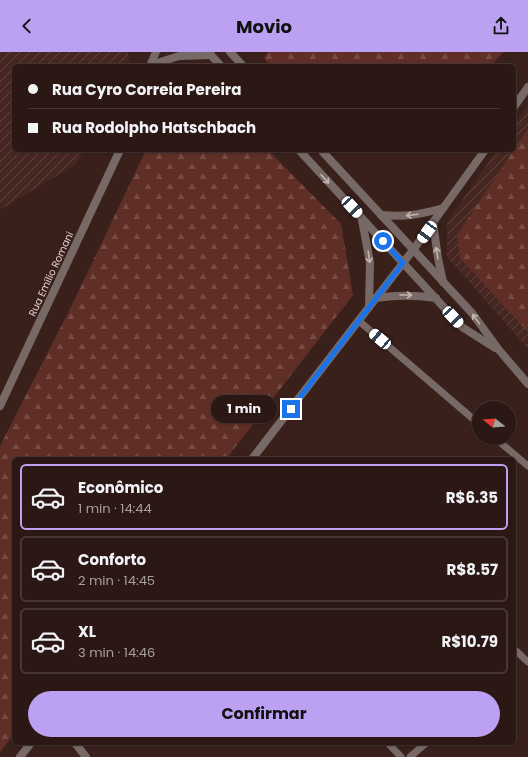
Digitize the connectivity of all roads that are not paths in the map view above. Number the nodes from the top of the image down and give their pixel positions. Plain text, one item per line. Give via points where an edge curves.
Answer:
1 (156, 52) edge
2 (230, 52) edge
3 (210, 54) edge
4 (151, 64) edge
5 (154, 64) edge
6 (219, 64) edge
7 (241, 64) edge
8 (528, 87) edge
9 (516, 104) edge
10 (119, 152) edge
11 (301, 152) edge
12 (323, 152) edge
13 (484, 152) edge
14 (444, 208) junction
15 (381, 215) junction
16 (362, 219) junction
17 (433, 222) junction
18 (413, 250) junction
19 (403, 263) junction
20 (443, 283) junction
21 (376, 298) junction
22 (436, 298) junction
23 (369, 307) junction
24 (359, 321) junction
25 (499, 350) junction
26 (528, 384) edge
27 (0, 406) edge
28 (472, 418) edge
29 (503, 445) edge
30 (254, 457) edge
31 (528, 466) edge
32 (516, 650) edge
33 (528, 662) edge
34 (29, 745) edge
35 (77, 745) edge
36 (390, 745) edge
37 (424, 745) edge
38 (20, 757) edge
39 (86, 757) edge
40 (401, 757) edge
41 (410, 757) edge

1 - 4 street
2 - 7 street
3 - 5 street via 179,56
3 - 6 street
8 - 9 street
10 - 27 street, Rua Emílio Romani
11 -> 16 street
12 - 15 street
13 - 14 street
14 -> 15 street via 412,216
14 - 17 street
15 - 18 street
16 - 19 street
16 -> 23 street via 370,263
17 - 18 street
20 -> 17 street
18 - 19 street
18 - 20 street
19 - 21 street
19 - 22 street
25 -> 20 street via 472,314
21 -> 22 street via 398,295
21 - 23 street
22 - 25 street via 462,327
23 - 24 street
24 - 28 lane
24 - 30 street
25 - 26 street
29 - 31 lane
32 - 33 lane
34 - 38 street
35 - 39 street
36 - 40 lane
37 - 41 lane

